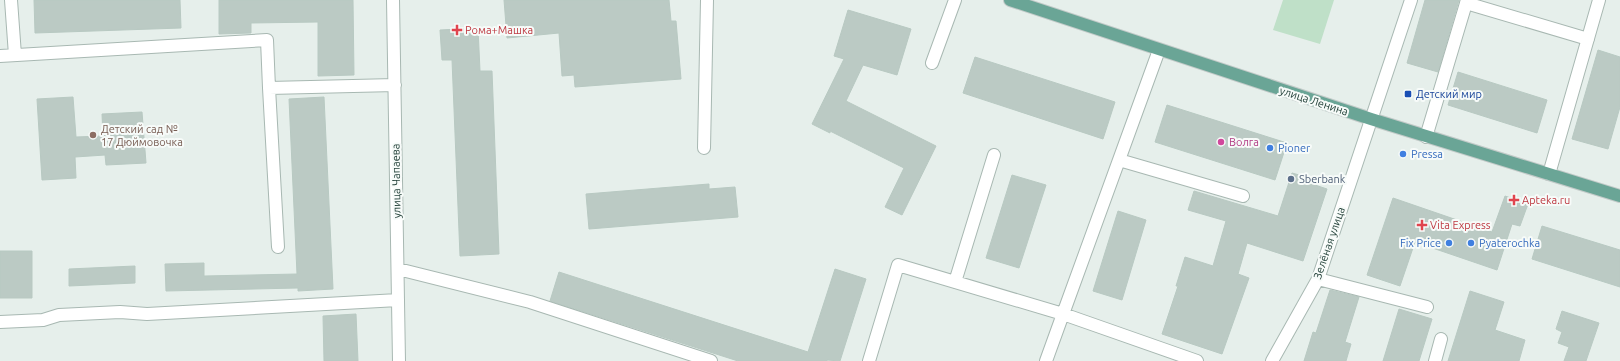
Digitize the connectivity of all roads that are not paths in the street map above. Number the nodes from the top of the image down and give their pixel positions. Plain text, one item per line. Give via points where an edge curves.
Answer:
1 (11, 0) edge
2 (393, 0) edge
3 (707, 0) edge
4 (955, 0) edge
5 (1010, 0) edge
6 (1411, 0) edge
7 (1599, 0) edge
8 (1466, 1) edge
9 (1588, 39) junction
10 (1159, 50) junction
11 (15, 55) junction
12 (0, 56) edge
13 (932, 63) dead end
14 (395, 85) junction
15 (269, 88) junction
16 (1371, 119) junction
17 (1426, 137) junction
18 (704, 148) dead end
19 (994, 155) dead end
20 (1119, 160) junction
21 (1549, 174) junction
22 (1243, 196) dead end
23 (1620, 196) edge
24 (278, 247) dead end
25 (398, 269) junction
26 (1318, 279) junction
27 (955, 282) junction
28 (398, 300) junction
29 (1427, 307) dead end
30 (1063, 314) junction
31 (0, 322) edge
32 (1441, 339) dead end
33 (400, 361) edge
34 (711, 361) edge
35 (869, 361) edge
36 (1046, 361) edge
37 (1197, 361) edge
38 (1272, 361) edge
39 (1435, 361) edge

1 - 11 street
2 - 14 street, улица Чапаева
3 - 18 street
4 - 13 street
5 - 10 main road, улица Ленина
6 - 16 street, Зелёная улица
7 - 9 street
8 - 9 street
8 - 17 street
9 - 21 street
10 - 16 main road, улица Ленина
10 - 20 street
11 - 12 street
11 - 15 street via 266,40
14 - 15 street
14 - 25 street, улица Чапаева
15 - 24 street
16 - 17 main road, улица Ленина
16 - 26 street, Зелёная улица
17 - 21 main road, улица Ленина
19 - 27 street
20 - 22 street
20 - 30 street
21 - 23 main road, улица Ленина
25 - 28 street, улица Чапаева
25 - 34 street via 530,302
26 - 29 street
26 - 38 street, Зелёная улица
27 - 30 street
27 - 35 street via 898,265
28 - 31 street via 147,314 120,312 59,315 43,320
28 - 33 street, улица Чапаева
30 - 36 street
30 - 37 street
32 - 39 street

